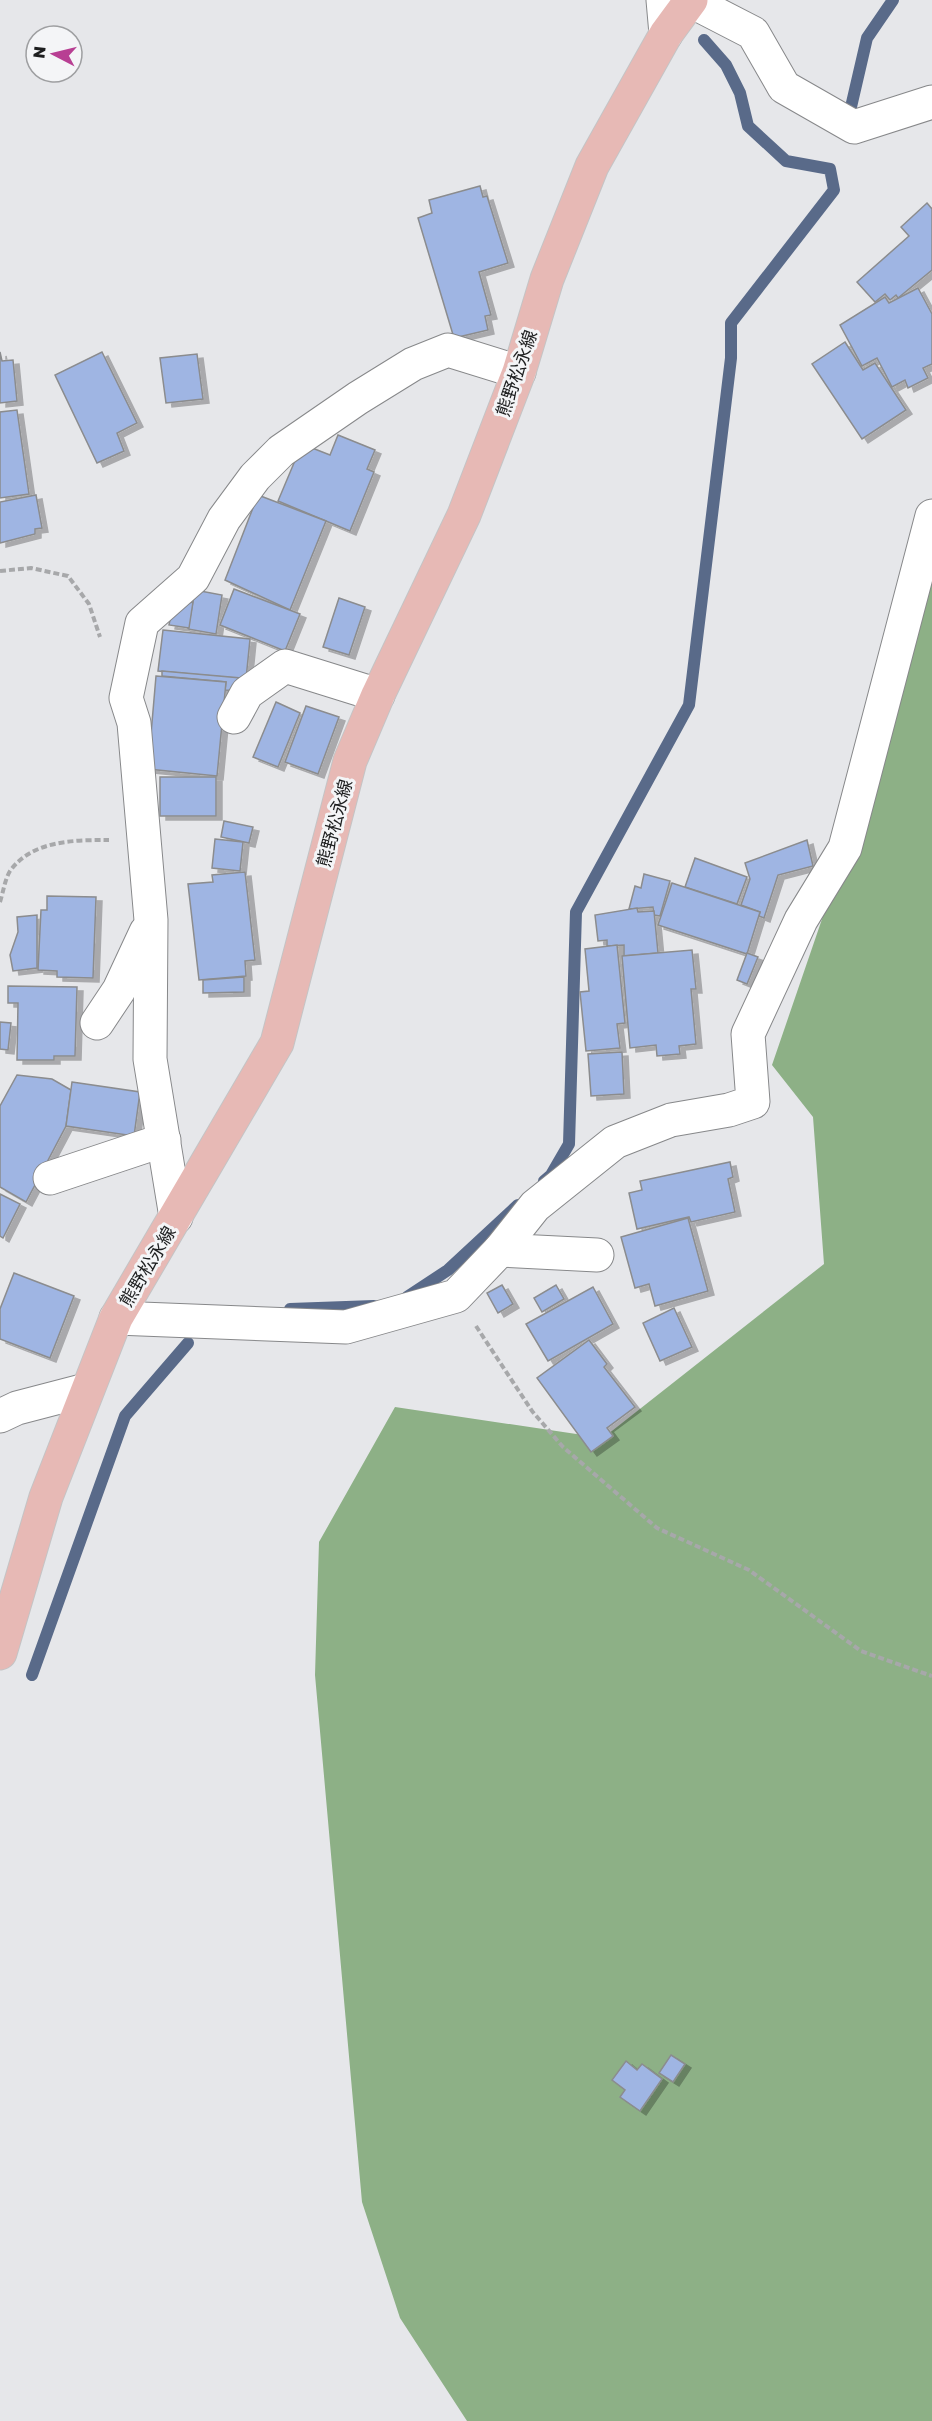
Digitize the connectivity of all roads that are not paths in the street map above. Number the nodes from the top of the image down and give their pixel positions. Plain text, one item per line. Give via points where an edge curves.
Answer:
1 (663, 0) edge
2 (691, 0) edge
3 (666, 34) junction
4 (932, 102) edge
5 (519, 372) junction
6 (932, 516) edge
7 (378, 695) junction
8 (234, 717) dead end
9 (152, 920) junction
10 (97, 1023) dead end
11 (164, 1140) junction
12 (51, 1178) dead end
13 (176, 1217) junction
14 (500, 1251) junction
15 (597, 1255) dead end
16 (116, 1317) junction
17 (87, 1390) junction
18 (0, 1416) edge
19 (0, 1653) edge

1 - 3 street
2 - 3 main road, 熊野松永線
2 - 4 street via 753,33 784,87 854,127
3 - 5 main road, 熊野松永線 via 592,166 547,279
5 - 7 main road, 熊野松永線 via 464,515
5 - 9 street via 448,350 414,364 358,398 281,451 255,477 224,519 193,578 142,623 126,698 134,723
6 - 14 street via 845,848 801,920 748,1034 753,1102 671,1120 615,1142 535,1206
7 - 8 street via 285,666 247,693
7 - 13 main road, 熊野松永線 via 350,761 277,1043
9 - 10 street via 119,990
9 - 11 street via 150,1059
11 - 12 street
11 - 13 street
13 - 16 main road, 熊野松永線
14 - 15 street
14 - 16 street via 456,1296 346,1327
16 - 17 main road, 熊野松永線
17 - 18 street
17 - 19 main road, 熊野松永線 via 46,1497

